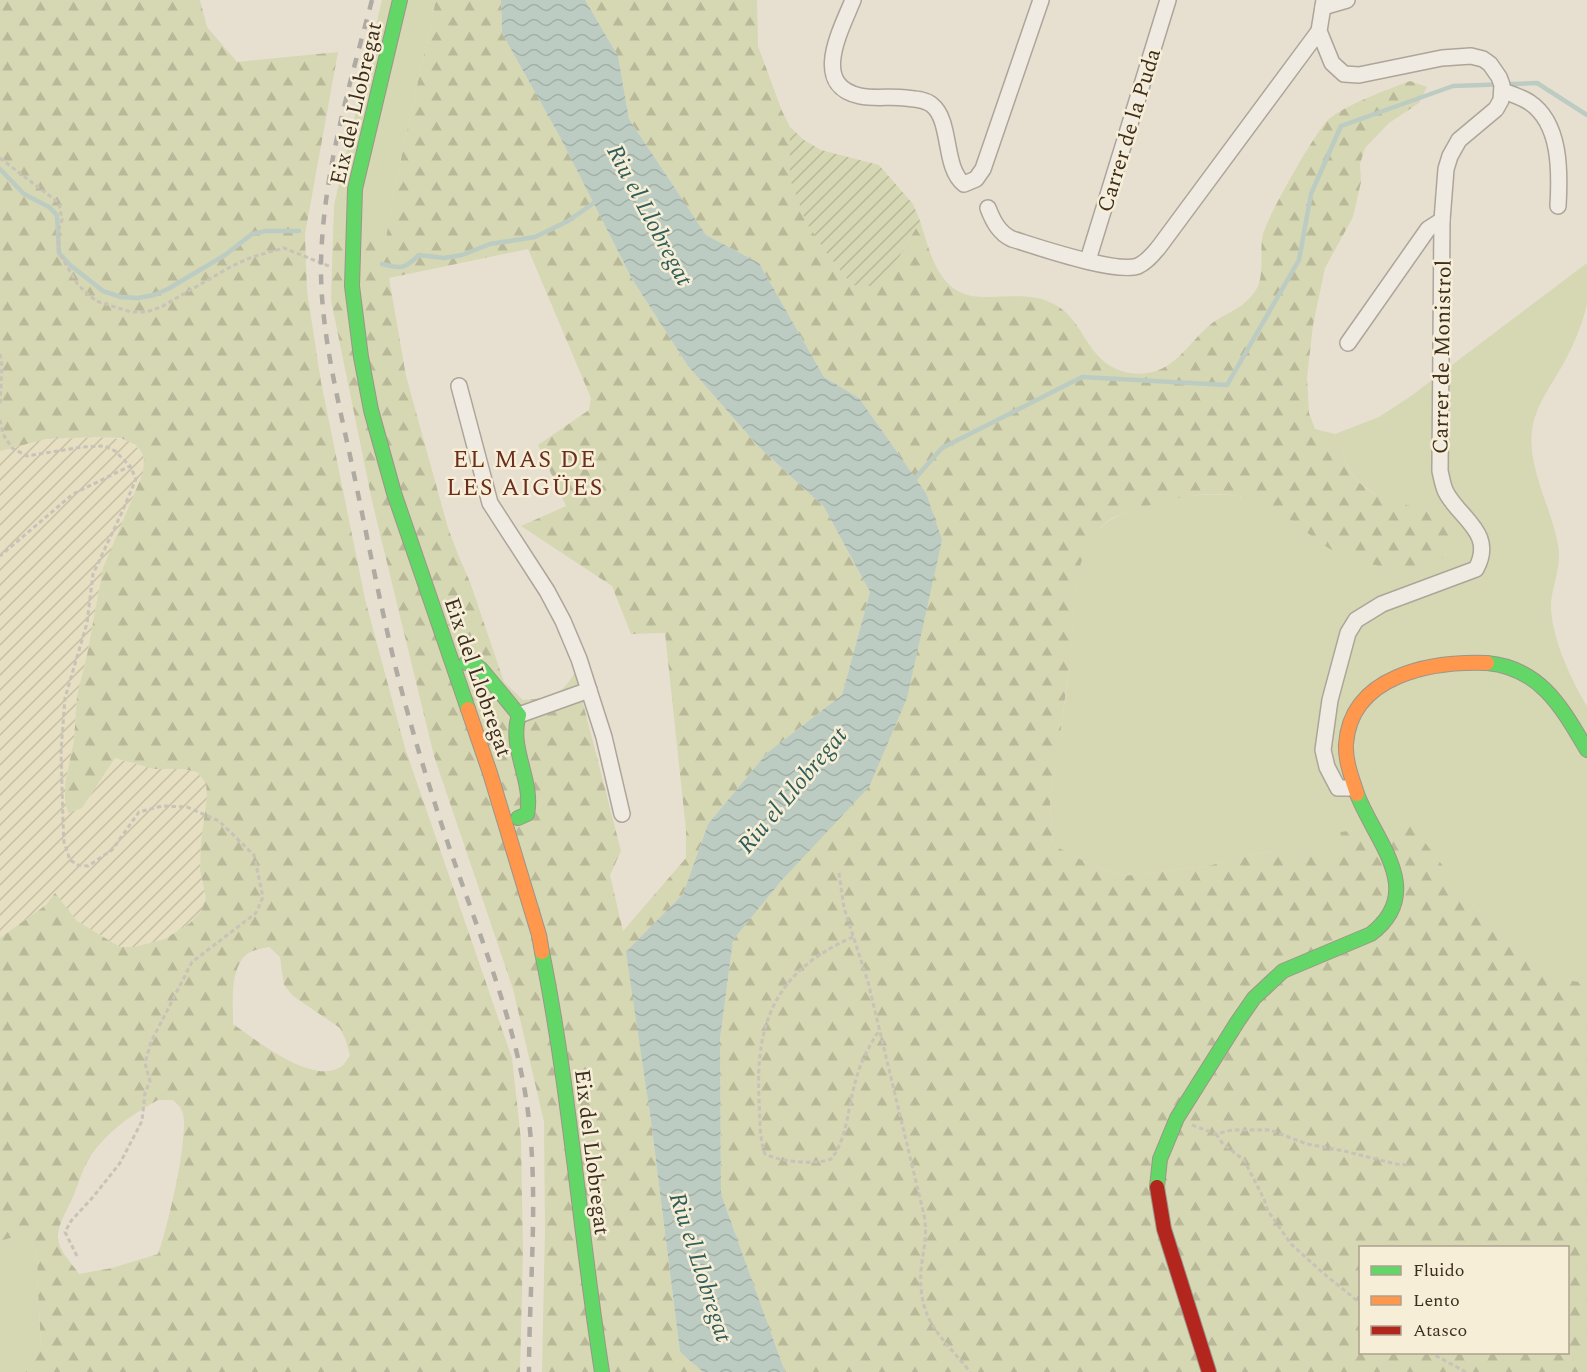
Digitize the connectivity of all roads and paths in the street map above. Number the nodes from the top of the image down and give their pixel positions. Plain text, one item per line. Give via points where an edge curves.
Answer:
1 (400, 0) edge
2 (853, 0) edge
3 (1041, 0) edge
4 (1168, 0) edge
5 (1347, 0) edge
6 (1324, 3) edge
7 (1319, 32) junction
8 (1503, 92) junction
9 (0, 158) edge
10 (1558, 206) dead end
11 (988, 208) dead end
12 (1442, 220) junction
13 (367, 238) dead end
14 (1088, 260) junction
15 (352, 274) junction
16 (1348, 343) dead end
17 (0, 354) edge
18 (459, 386) dead end
19 (0, 405) edge
20 (0, 420) edge
21 (130, 466) junction
22 (0, 556) edge
23 (466, 663) junction
24 (589, 690) junction
25 (519, 715) junction
26 (1587, 750) edge
27 (1353, 788) junction
28 (622, 813) dead end
29 (839, 873) dead end
30 (541, 893) dead end
31 (853, 938) junction
32 (556, 950) dead end
33 (568, 1019) dead end
34 (880, 1029) junction
35 (1178, 1118) junction
36 (1216, 1134) junction
37 (1411, 1165) dead end
38 (77, 1256) dead end
39 (1359, 1303) edge
40 (1431, 1354) edge
41 (602, 1372) edge
42 (614, 1372) edge
43 (970, 1372) edge
44 (1209, 1372) edge
45 (1466, 1372) edge

1 - 15 main road, Eix del Llobregat via 355,189
2 - 3 street via 833,51 835,78 847,92 860,96 893,96 932,105 941,117 959,180 964,184 976,180 983,169
4 - 14 street, Carrer de la Puda
5 - 6 street
6 - 7 street
7 - 8 street via 1332,63 1344,74 1359,75 1471,56 1483,59 1495,70
7 - 14 street via 1149,259 1130,268
8 - 10 street via 1531,103 1548,125 1558,158
8 - 12 street, Carrer de Monistrol via 1496,109 1454,147 1446,169
9 - 15 path via 59,203 59,253 78,285 96,301 112,307 147,312 232,266 284,248
11 - 14 street via 1006,237
12 - 16 street via 1428,229
12 - 27 street, Carrer de Monistrol via 1440,471 1446,493 1479,536 1483,552 1470,573 1382,604 1356,620 1348,633 1330,700 1323,750 1338,788
13 - 23 main road, Eix del Llobregat via 368,325 378,382 407,488
15 - 41 main road, Eix del Llobregat via 371,410 394,493 490,774 539,935 554,1005
17 - 19 path
18 - 24 street via 490,503 563,621
20 - 21 path via 12,448 27,456 105,446
21 - 22 path via 73,494
21 - 38 path via 136,479 93,574 87,623 65,699 61,751 64,842 70,860 88,866 112,850 139,812 162,806 187,807 219,820 254,855 263,897 256,913 192,962 145,1063 150,1081 142,1121 120,1163 65,1232
23 - 25 main road via 481,669
23 - 25 main road, Eix del Llobregat via 520,823 530,807 529,785 515,728
24 - 25 street
24 - 28 street
26 - 27 main road via 1552,697 1527,674 1489,663 1447,666 1394,678 1371,691 1360,704 1347,742
27 - 35 main road via 1395,875 1396,900 1391,915 1370,934 1291,966 1267,984 1235,1025
29 - 31 path
30 - 32 main road
31 - 34 path
31 - 34 path via 799,970 770,1015 759,1062 765,1154 812,1162 831,1159 842,1137 861,1062
33 - 42 main road, Eix del Llobregat
34 - 43 path via 926,1227 923,1304 934,1329
35 - 36 path
35 - 44 main road via 1159,1160 1158,1197 1192,1326
36 - 37 path via 1270,1130 1312,1146
36 - 39 path via 1244,1160 1268,1211 1291,1244
40 - 45 path

